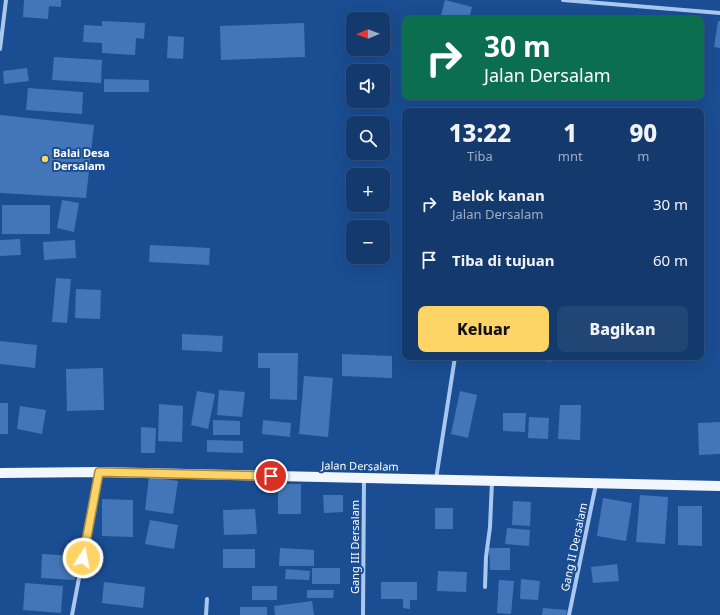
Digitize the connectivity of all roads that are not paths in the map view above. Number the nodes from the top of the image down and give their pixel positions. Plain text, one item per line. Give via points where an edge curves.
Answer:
1 (6, 0) edge
2 (563, 0) edge
3 (720, 14) edge
4 (0, 49) edge
5 (455, 360) edge
6 (99, 472) junction
7 (0, 473) edge
8 (364, 478) junction
9 (436, 480) junction
10 (492, 481) junction
11 (596, 483) junction
12 (720, 486) edge
13 (484, 587) dead end
14 (207, 599) dead end
15 (72, 615) edge
16 (206, 615) edge
17 (363, 615) edge
18 (569, 615) edge

1 - 4 street
2 - 3 street
5 - 9 street
6 - 7 main road, Jalan Dersalam
6 - 8 main road, Jalan Dersalam
6 - 15 street
8 - 9 main road, Jalan Dersalam
8 - 17 street, Gang III Dersalam
9 - 10 main road, Jalan Dersalam
10 - 11 main road, Jalan Dersalam
10 - 13 street
11 - 12 main road, Jalan Dersalam
11 - 18 street, Gang II Dersalam
14 - 16 street

